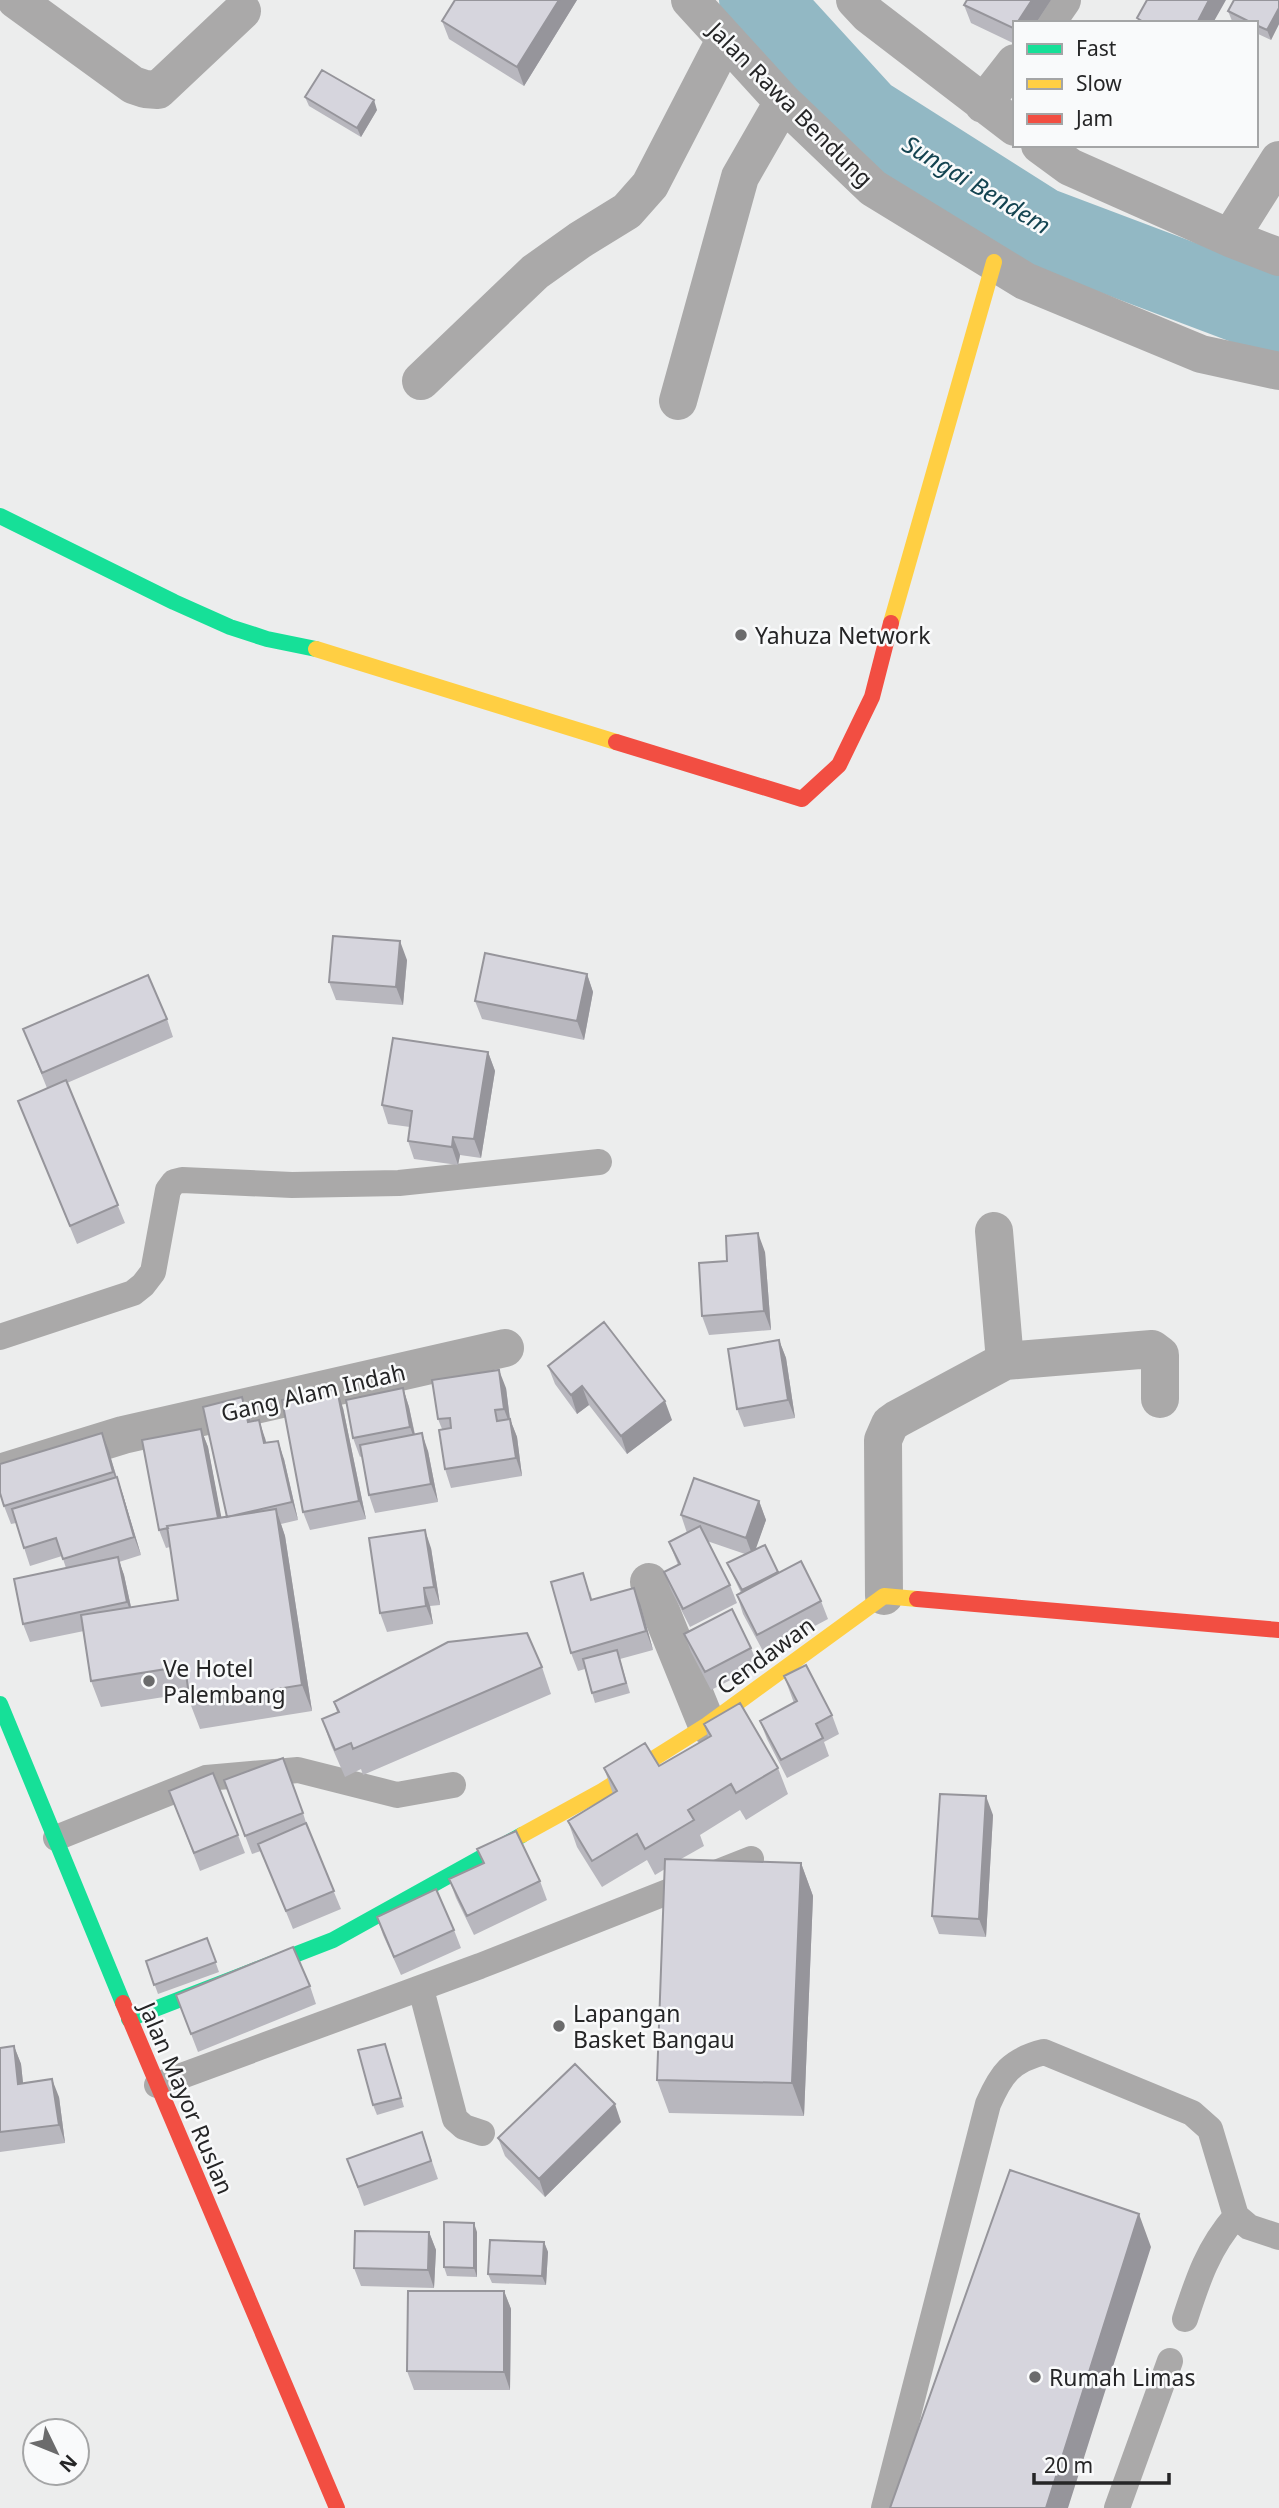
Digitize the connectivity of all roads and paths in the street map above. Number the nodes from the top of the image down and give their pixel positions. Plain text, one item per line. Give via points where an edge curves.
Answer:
1 (16, 0) edge
2 (690, 0) edge
3 (855, 0) edge
4 (1062, 0) edge
5 (242, 11) dead end
6 (1047, 21) edge
7 (725, 40) junction
8 (1013, 66) edge
9 (783, 102) junction
10 (983, 104) junction
11 (1013, 126) edge
12 (1043, 147) edge
13 (1279, 160) edge
14 (1230, 238) junction
15 (1279, 257) edge
16 (994, 262) junction
17 (1279, 371) edge
18 (421, 381) dead end
19 (678, 401) dead end
20 (0, 516) edge
21 (599, 1162) dead end
22 (994, 1231) dead end
23 (0, 1337) edge
24 (505, 1348) dead end
25 (1005, 1361) junction
26 (1160, 1399) dead end
27 (0, 1473) edge
28 (649, 1582) dead end
29 (884, 1596) junction
30 (1279, 1630) edge
31 (0, 1704) edge
32 (707, 1725) junction
33 (453, 1785) dead end
34 (56, 1838) junction
35 (751, 1859) edge
36 (421, 1989) junction
37 (129, 2019) junction
38 (157, 2085) junction
39 (482, 2133) dead end
40 (1236, 2216) junction
41 (1279, 2237) edge
42 (1185, 2319) dead end
43 (1170, 2361) dead end
44 (337, 2508) edge
45 (884, 2508) edge
46 (1117, 2508) edge

1 - 5 street via 133,85 158,90
2 - 7 street, Jalan Rawa Bendung
3 - 10 street
4 - 6 street
7 - 9 street, Jalan Rawa Bendung
7 - 18 street via 650,185 627,211 535,272
8 - 10 street
9 - 16 street, Jalan Rawa Bendung via 873,188
9 - 19 street via 740,177
10 - 11 street
12 - 14 street via 1070,167
13 - 14 street
14 - 15 street
16 - 17 street, Jalan Rawa Bendung via 1025,281 1201,354
16 - 20 street via 872,697 839,765 802,799 302,645 255,636 174,602
21 - 23 lane via 399,1183 174,1182 168,1190 152,1272 144,1285 133,1293
22 - 25 street
24 - 27 street, Gang Alam Indah via 123,1435
25 - 26 street via 1152,1349 1160,1355
25 - 29 street via 897,1419 886,1433
28 - 32 street
29 - 30 street
29 - 32 street, Cendawan
31 - 34 street, Jalan Mayor Ruslan
32 - 37 street, Cendawan via 602,1791 333,1940
33 - 34 lane via 397,1795 298,1770 206,1778
34 - 37 street, Jalan Mayor Ruslan
35 - 36 lane
36 - 38 lane
36 - 39 lane via 455,2119
37 - 38 street, Jalan Mayor Ruslan
38 - 44 street, Jalan Mayor Ruslan
40 - 41 lane via 1249,2227
40 - 42 lane via 1203,2264
40 - 45 lane via 1210,2129 1192,2113 1044,2052 1025,2056 1012,2066 997,2083 988,2104
43 - 46 lane

